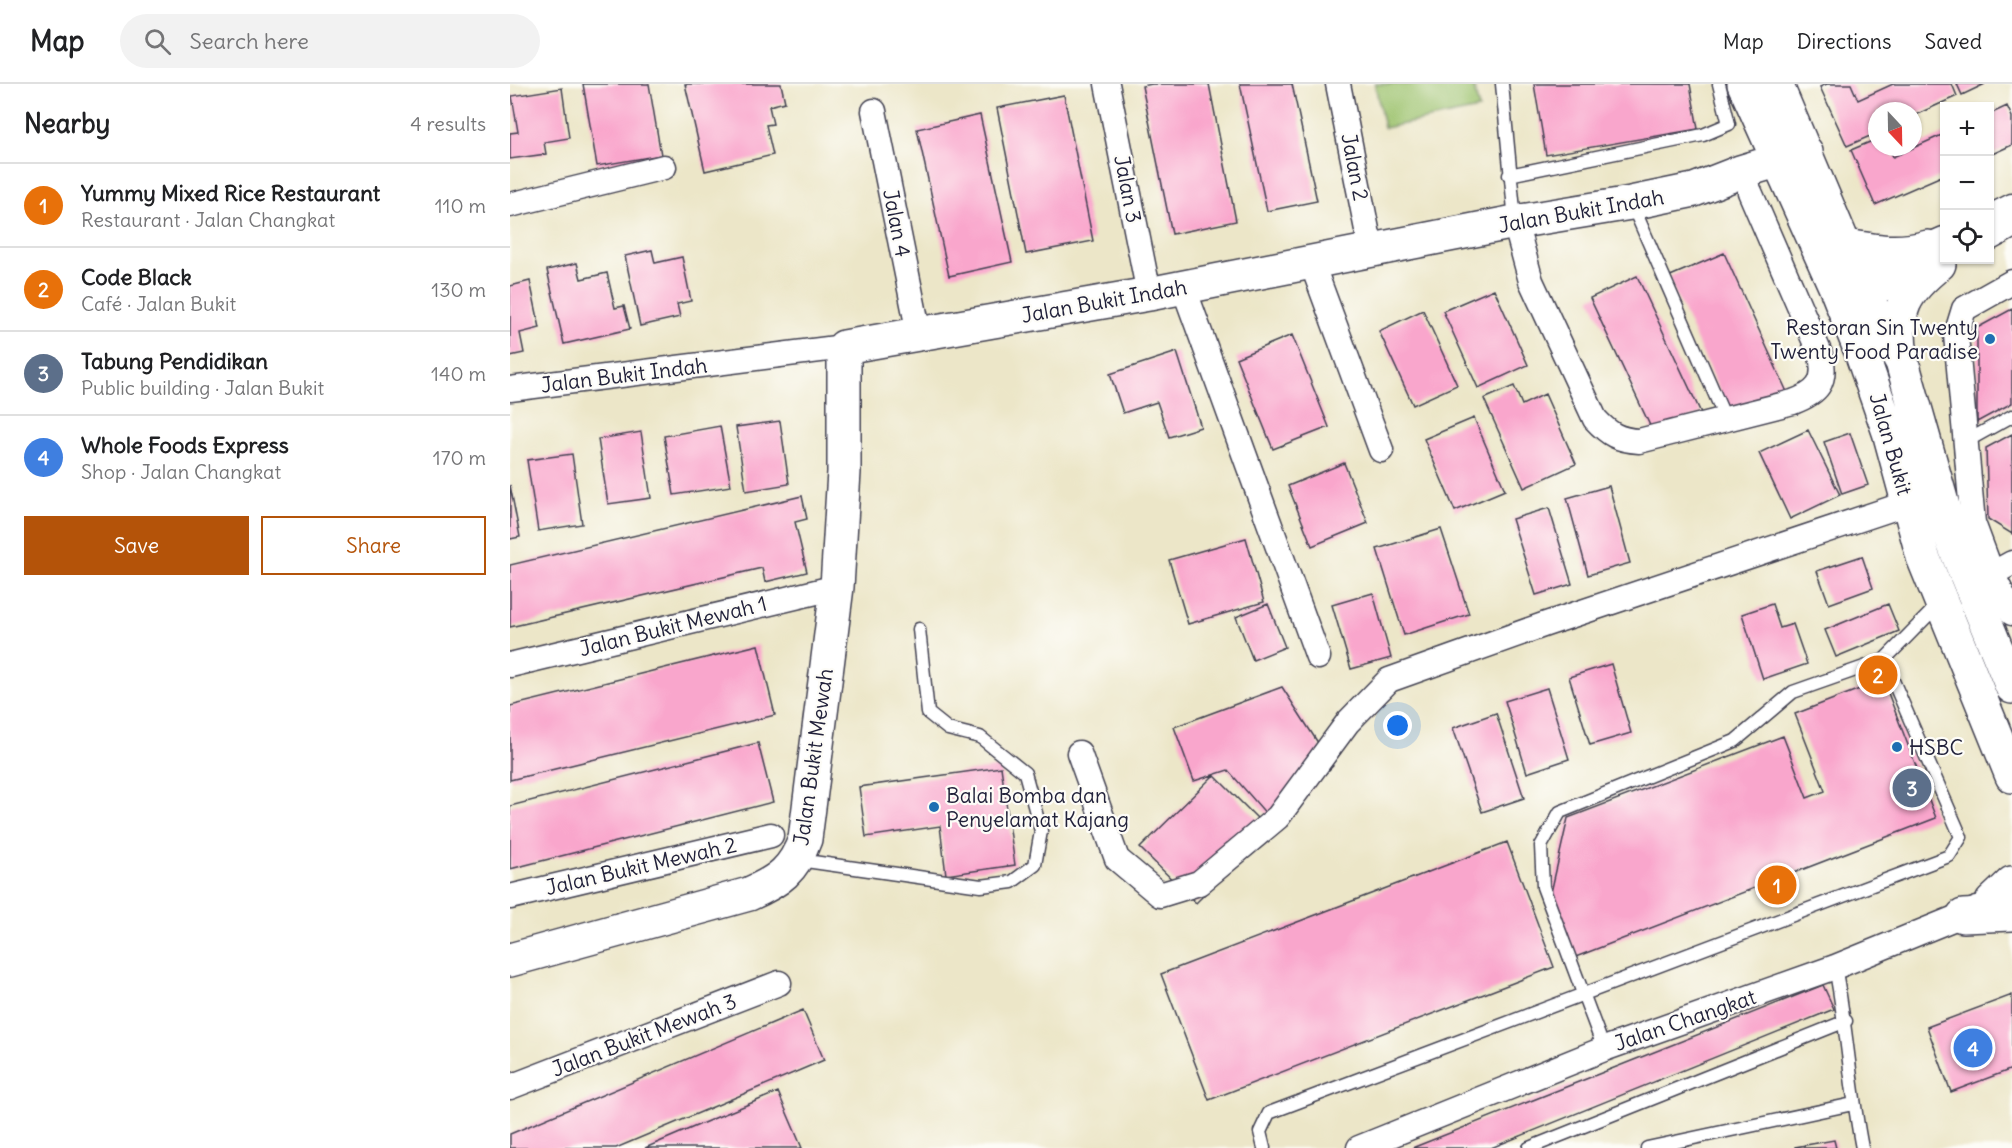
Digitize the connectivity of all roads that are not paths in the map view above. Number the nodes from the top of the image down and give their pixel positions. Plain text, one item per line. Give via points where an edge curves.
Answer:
1 (1107, 84) edge
2 (1338, 84) edge
3 (1502, 84) edge
4 (1719, 84) edge
5 (1744, 84) edge
6 (1776, 84) edge
7 (874, 111) dead end
8 (664, 167) dead end
9 (1797, 168) junction
10 (1509, 175) junction
11 (1694, 190) junction
12 (1750, 192) junction
13 (1631, 203) junction
14 (510, 205) edge
15 (2012, 206) edge
16 (1994, 215) edge
17 (1515, 222) junction
18 (2012, 226) edge
19 (1994, 235) edge
20 (1846, 246) junction
21 (1371, 250) junction
22 (1940, 252) edge
23 (1311, 261) junction
24 (2012, 282) edge
25 (1183, 286) junction
26 (1851, 291) junction
27 (1149, 294) junction
28 (919, 334) junction
29 (844, 347) junction
30 (1902, 362) junction
31 (510, 389) edge
32 (2012, 416) edge
33 (1726, 420) junction
34 (1965, 442) junction
35 (1381, 450) dead end
36 (1908, 503) junction
37 (2002, 568) edge
38 (837, 587) junction
39 (1941, 602) junction
40 (2012, 613) edge
41 (919, 629) dead end
42 (1318, 657) dead end
43 (1884, 660) junction
44 (510, 666) edge
45 (2012, 687) edge
46 (1079, 753) dead end
47 (2012, 776) edge
48 (771, 835) dead end
49 (798, 860) junction
50 (510, 897) edge
51 (2007, 898) edge
52 (1963, 916) joint
53 (510, 960) edge
54 (1835, 967) junction
55 (779, 983) dead end
56 (1581, 993) junction
57 (1846, 1021) junction
58 (1604, 1049) junction
59 (510, 1087) edge
60 (1853, 1104) junction
61 (1264, 1148) edge
62 (1359, 1148) edge
63 (1529, 1148) edge
64 (1647, 1148) edge
65 (1862, 1148) edge

1 - 27 street, Jalan 3
2 - 21 street, Jalan 2
3 - 10 lane
4 - 10 lane via 1729,124 1703,135
5 - 9 street, Jalan Bukit
6 - 9 street, Jalan Bukit
7 - 28 street, Jalan 4
8 - 14 street
9 - 11 street, Jalan Bukit Indah via 1740,172
9 - 12 street, Jalan Bukit Indah
9 - 20 street, Jalan Bukit
9 - 26 street, Jalan Bukit
10 - 17 lane
11 - 12 street, Jalan Bukit Indah
11 - 13 street, Jalan Bukit Indah
12 - 33 street via 1824,371 1820,384 1809,396
13 - 17 street, Jalan Bukit Indah
13 - 33 lane
15 - 16 street
17 - 21 street, Jalan Bukit Indah
17 - 33 street via 1544,311 1595,419 1608,432 1621,440 1639,441
18 - 19 street
20 - 22 street via 1907,253
20 - 26 street, Jalan Bukit
21 - 23 street, Jalan Bukit Indah
22 - 26 street
22 - 30 street via 1901,309 1897,332
23 - 25 street, Jalan Bukit Indah
23 - 35 street
24 - 34 street via 1964,309 1958,322
25 - 27 street, Jalan Bukit Indah
25 - 42 street
26 - 30 street, Jalan Bukit
26 - 36 street, Jalan Bukit
27 - 28 street, Jalan Bukit Indah
28 - 29 street, Jalan Bukit Indah
29 - 31 street, Jalan Bukit Indah
29 - 38 street, Jalan Bukit Mewah via 844,472
30 - 45 street, Jalan Bukit via 1954,545
32 - 34 lane
34 - 37 street via 1973,523
36 - 39 street, Jalan Bukit
36 - 46 street via 1389,681 1348,722 1278,817 1199,883 1160,895 1117,859
37 - 40 street
38 - 44 street, Jalan Bukit Mewah 1
38 - 49 street, Jalan Bukit Mewah via 805,839
39 - 43 lane
39 - 47 street, Jalan Bukit
41 - 49 lane via 928,713 948,729 980,737 1025,773 1041,831 1035,865 1012,882 981,886
43 - 56 lane via 1793,692 1734,741 1560,812 1541,846 1543,887
43 - 56 lane via 1961,837 1949,856
48 - 50 street, Jalan Bukit Mewah 2
49 - 53 street, Jalan Bukit Mewah via 774,883 749,894
51 - 52 street
52 - 54 street, Jalan Changkat
54 - 57 lane
54 - 58 street, Jalan Changkat
55 - 59 street, Jalan Bukit Mewah 3
56 - 58 lane
56 - 61 lane via 1269,1113 1260,1132
57 - 60 lane
57 - 63 lane
58 - 62 street, Jalan Changkat
60 - 64 lane
60 - 65 lane

